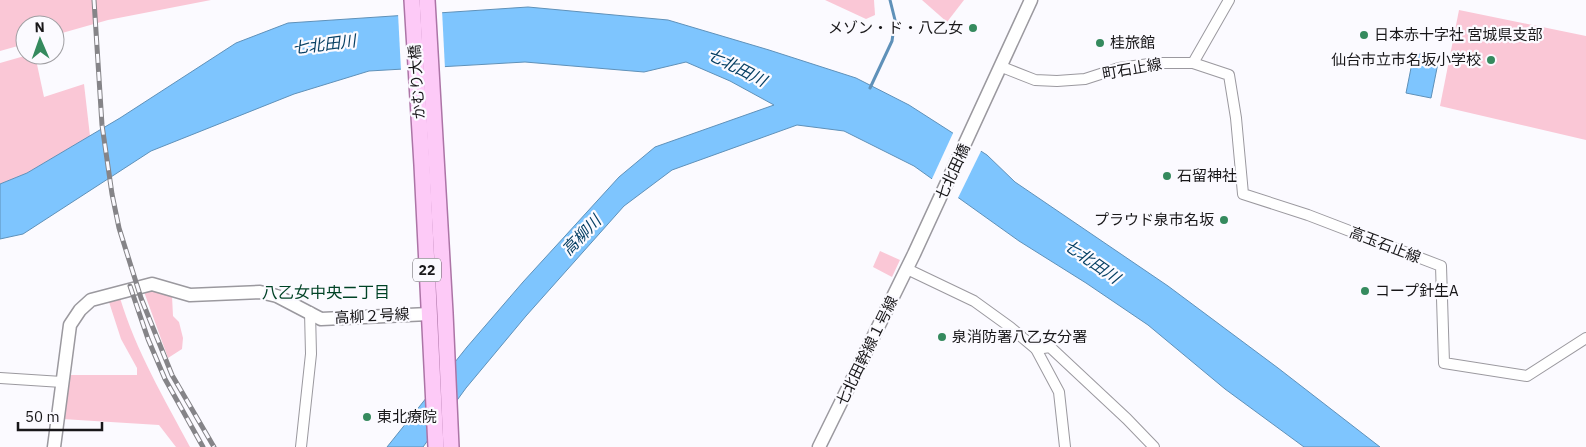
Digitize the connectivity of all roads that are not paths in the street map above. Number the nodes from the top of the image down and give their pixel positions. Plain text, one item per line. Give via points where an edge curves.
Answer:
1 (412, 0) edge
2 (427, 0) edge
3 (1032, 0) edge
4 (1229, 0) edge
5 (1193, 63) junction
6 (1002, 67) junction
7 (430, 164) junction
8 (914, 254) joint
9 (907, 269) junction
10 (310, 312) junction
11 (429, 314) junction
12 (1586, 338) edge
13 (1036, 349) junction
14 (0, 378) edge
15 (62, 382) junction
16 (441, 446) edge
17 (54, 447) edge
18 (301, 447) edge
19 (819, 447) edge
20 (1064, 447) edge
21 (1154, 447) edge

1 - 7 main road, かむり大橋 / 22
2 - 7 main road, かむり大橋 / 22
3 - 6 street
4 - 5 street
5 - 6 street, 町石止線 via 1120,68 1085,79 1057,82 1035,80
5 - 12 street, 高玉石止線 via 1229,76 1242,194 1308,215 1441,266 1444,363 1527,376
6 - 8 street, 七北田橋
7 - 11 main road, 22
7 - 16 main road, 22 via 450,428
8 - 9 street, 七北田幹線１号線
9 - 13 street via 974,300
9 - 19 street, 七北田幹線１号線
10 - 11 street, 高柳２号線 via 321,318
10 - 15 street, 高柳２号線 via 277,296 260,292 190,295 152,284 91,300 70,325
10 - 18 street via 311,354
11 - 16 main road, 22
13 - 20 street via 1059,392
13 - 21 street via 1050,347
14 - 15 street
15 - 17 street, 高柳２号線

